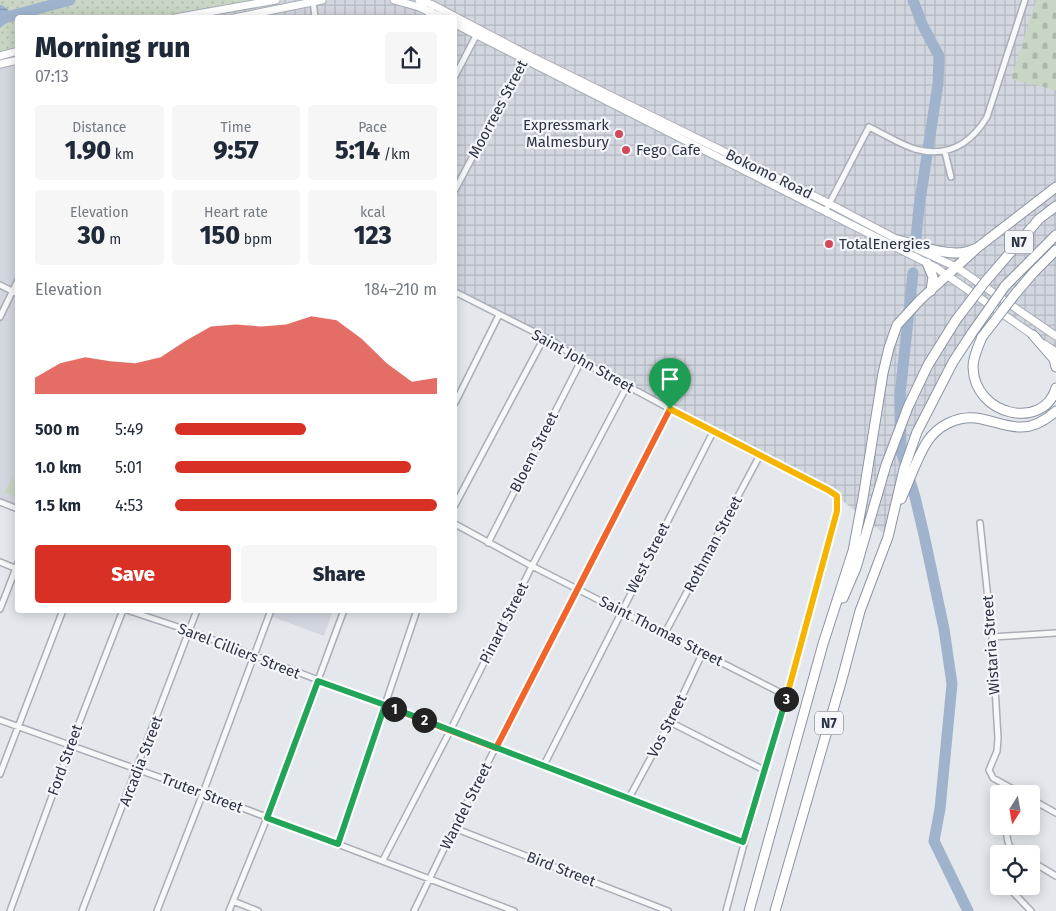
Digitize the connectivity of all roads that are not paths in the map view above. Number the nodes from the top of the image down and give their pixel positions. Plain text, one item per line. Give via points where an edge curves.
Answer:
1 (276, 0) edge
2 (322, 0) edge
3 (394, 0) edge
4 (419, 0) edge
5 (1025, 0) edge
6 (313, 1) edge
7 (240, 6) junction
8 (430, 11) edge
9 (192, 15) edge
10 (239, 15) edge
11 (248, 15) edge
12 (315, 15) edge
13 (457, 23) edge
14 (457, 25) edge
15 (478, 32) junction
16 (15, 53) edge
17 (0, 56) edge
18 (525, 56) junction
19 (15, 60) edge
20 (0, 64) edge
21 (457, 72) edge
22 (945, 152) junction
23 (951, 177) dead end
24 (457, 186) edge
25 (1056, 187) edge
26 (830, 204) junction
27 (1056, 206) edge
28 (825, 212) junction
29 (1056, 235) edge
30 (897, 240) junction
31 (977, 248) junction
32 (1056, 250) edge
33 (928, 263) junction
34 (956, 267) junction
35 (948, 275) junction
36 (0, 285) edge
37 (930, 291) junction
38 (15, 292) edge
39 (457, 293) edge
40 (500, 315) junction
41 (0, 317) edge
42 (1033, 335) junction
43 (1056, 336) edge
44 (544, 338) junction
45 (1056, 352) edge
46 (580, 361) junction
47 (1056, 367) edge
48 (627, 386) junction
49 (1056, 388) edge
50 (457, 399) edge
51 (670, 409) junction
52 (1056, 411) edge
53 (713, 432) junction
54 (760, 455) junction
55 (457, 501) edge
56 (0, 502) edge
57 (15, 508) edge
58 (894, 515) junction
59 (980, 523) dead end
60 (457, 525) edge
61 (488, 542) junction
62 (0, 562) edge
63 (15, 566) edge
64 (532, 566) junction
65 (15, 571) edge
66 (578, 589) junction
67 (0, 609) edge
68 (621, 611) junction
69 (62, 613) edge
70 (122, 613) edge
71 (137, 613) edge
72 (196, 613) edge
73 (269, 613) edge
74 (343, 613) edge
75 (416, 613) edge
76 (190, 631) junction
77 (665, 633) junction
78 (1056, 633) edge
79 (992, 637) junction
80 (823, 644) junction
81 (703, 652) junction
82 (253, 657) junction
83 (318, 681) junction
84 (787, 696) junction
85 (385, 705) junction
86 (0, 720) edge
87 (670, 722) junction
88 (18, 726) junction
89 (450, 730) junction
90 (71, 744) junction
91 (496, 748) junction
92 (544, 765) junction
93 (138, 769) junction
94 (764, 770) junction
95 (0, 774) edge
96 (1006, 785) edge
97 (203, 793) junction
98 (629, 798) junction
99 (1040, 804) edge
100 (1056, 812) edge
101 (267, 818) junction
102 (454, 828) junction
103 (743, 842) junction
104 (338, 844) junction
105 (382, 860) junction
106 (1040, 866) edge
107 (1056, 876) edge
108 (430, 878) junction
109 (1016, 895) edge
110 (233, 901) junction
111 (498, 905) junction
112 (10, 911) edge
113 (82, 911) edge
114 (157, 911) edge
115 (229, 911) edge
116 (258, 911) edge
117 (414, 911) edge
118 (495, 911) edge
119 (514, 911) edge
120 (668, 911) edge
121 (726, 911) edge
122 (748, 911) edge
123 (775, 911) edge
124 (1031, 911) edge

1 - 7 main road
2 - 6 main road
3 - 8 main road, Bokomo Road
4 - 8 main road, Bokomo Road
5 - 22 street via 986,117 971,138
6 - 11 main road
6 - 12 street
7 - 9 main road
7 - 10 street
13 - 15 main road, Bokomo Road
14 - 15 main road, Bokomo Road
15 - 18 main road, Bokomo Road
15 - 21 street
16 - 17 main road
18 - 24 street, Moorrees Street
18 - 26 main road, Bokomo Road
18 - 28 main road, Bokomo Road
19 - 20 main road
22 - 23 street
22 - 26 street via 915,149 869,128
25 - 31 highway
26 - 28 street
26 - 30 main road, Bokomo Road
27 - 80 highway, N7, bridge via 1039,219 985,282 928,365 886,465 856,568
28 - 33 main road, Bokomo Road
29 - 58 highway, N7, bridge via 1005,286 953,362 917,432 904,469
30 - 31 highway via 944,252 966,252
30 - 34 main road, Bokomo Road
31 - 34 highway
32 - 49 highway, bridge via 1016,293 982,337 973,366 980,393 997,408 1013,413 1042,407
33 - 35 main road, Bokomo Road
33 - 37 highway via 933,277
34 - 35 highway
34 - 43 main road, Bokomo Road
35 - 37 highway
35 - 42 main road, Bokomo Road
36 - 38 street
37 - 80 highway via 897,325 889,348 853,550
38 - 41 street
39 - 40 street, Saint John Street
40 - 44 street, Saint John Street
40 - 50 street
42 - 45 main road, Bokomo Road
42 - 47 highway via 1054,359
44 - 46 street, Saint John Street
44 - 55 street
46 - 48 street, Saint John Street
46 - 61 street, Bloem Street
48 - 51 street, Saint John Street
48 - 64 street, Pinard Street
51 - 53 street, Saint John Street
51 - 66 street, Wandel Street
52 - 58 highway via 1050,417 1024,427 975,418 941,427 927,443
53 - 54 street, Saint John Street
53 - 68 street, West Street
54 - 77 street, Rothman Street
54 - 84 street, Saint John Street via 828,490 837,496 838,503
56 - 57 street
58 - 123 highway, N7 via 860,611
59 - 79 street, Wistaria Street
60 - 61 street, Saint Thomas Street
61 - 64 street, Saint Thomas Street
62 - 63 street
64 - 66 street, Saint Thomas Street
64 - 89 street, Pinard Street
65 - 67 street
66 - 68 street, Saint Thomas Street
66 - 91 street, Wandel Street
68 - 77 street, Saint Thomas Street
68 - 92 street, West Street
69 - 88 street
70 - 90 street, Ford Street
71 - 76 street, Sarel Cilliers Street
72 - 76 street, Arcadia Street
73 - 82 street
74 - 83 street
75 - 85 street
76 - 82 street, Sarel Cilliers Street
76 - 93 street, Arcadia Street
77 - 81 street, Saint Thomas Street
78 - 79 street
79 - 96 street, Wistaria Street via 998,738 997,751 989,770 993,778
80 - 122 highway, N7
81 - 84 street, Saint Thomas Street
81 - 87 street, Vos Street
82 - 83 street, Sarel Cilliers Street
82 - 97 street
83 - 85 street, Sarel Cilliers Street
83 - 101 street
84 - 94 street
85 - 89 street, Sarel Cilliers Street
85 - 104 street
86 - 88 street, Truter Street
87 - 94 street
87 - 98 street, Vos Street
88 - 90 street, Truter Street
88 - 95 street
89 - 91 street, Sarel Cilliers Street
89 - 105 street, Pinard Street
90 - 93 street, Truter Street
90 - 112 street, Ford Street
91 - 92 street, Sarel Cilliers Street
91 - 102 street, Wandel Street
92 - 98 street, Sarel Cilliers Street
93 - 97 street, Truter Street
93 - 113 street, Arcadia Street
94 - 103 street
97 - 101 street, Truter Street
97 - 114 street
98 - 103 street, Sarel Cilliers Street
99 - 100 street
101 - 104 street, Truter Street
101 - 110 street
102 - 108 street, Wandel Street
102 - 120 street, Bird Street
103 - 121 street
104 - 105 street, Truter Street
105 - 108 street, Truter Street
106 - 107 street
108 - 111 street, Truter Street
108 - 117 street, Wandel Street
109 - 124 street
110 - 115 street
110 - 116 street
111 - 118 street
111 - 119 street, Truter Street

